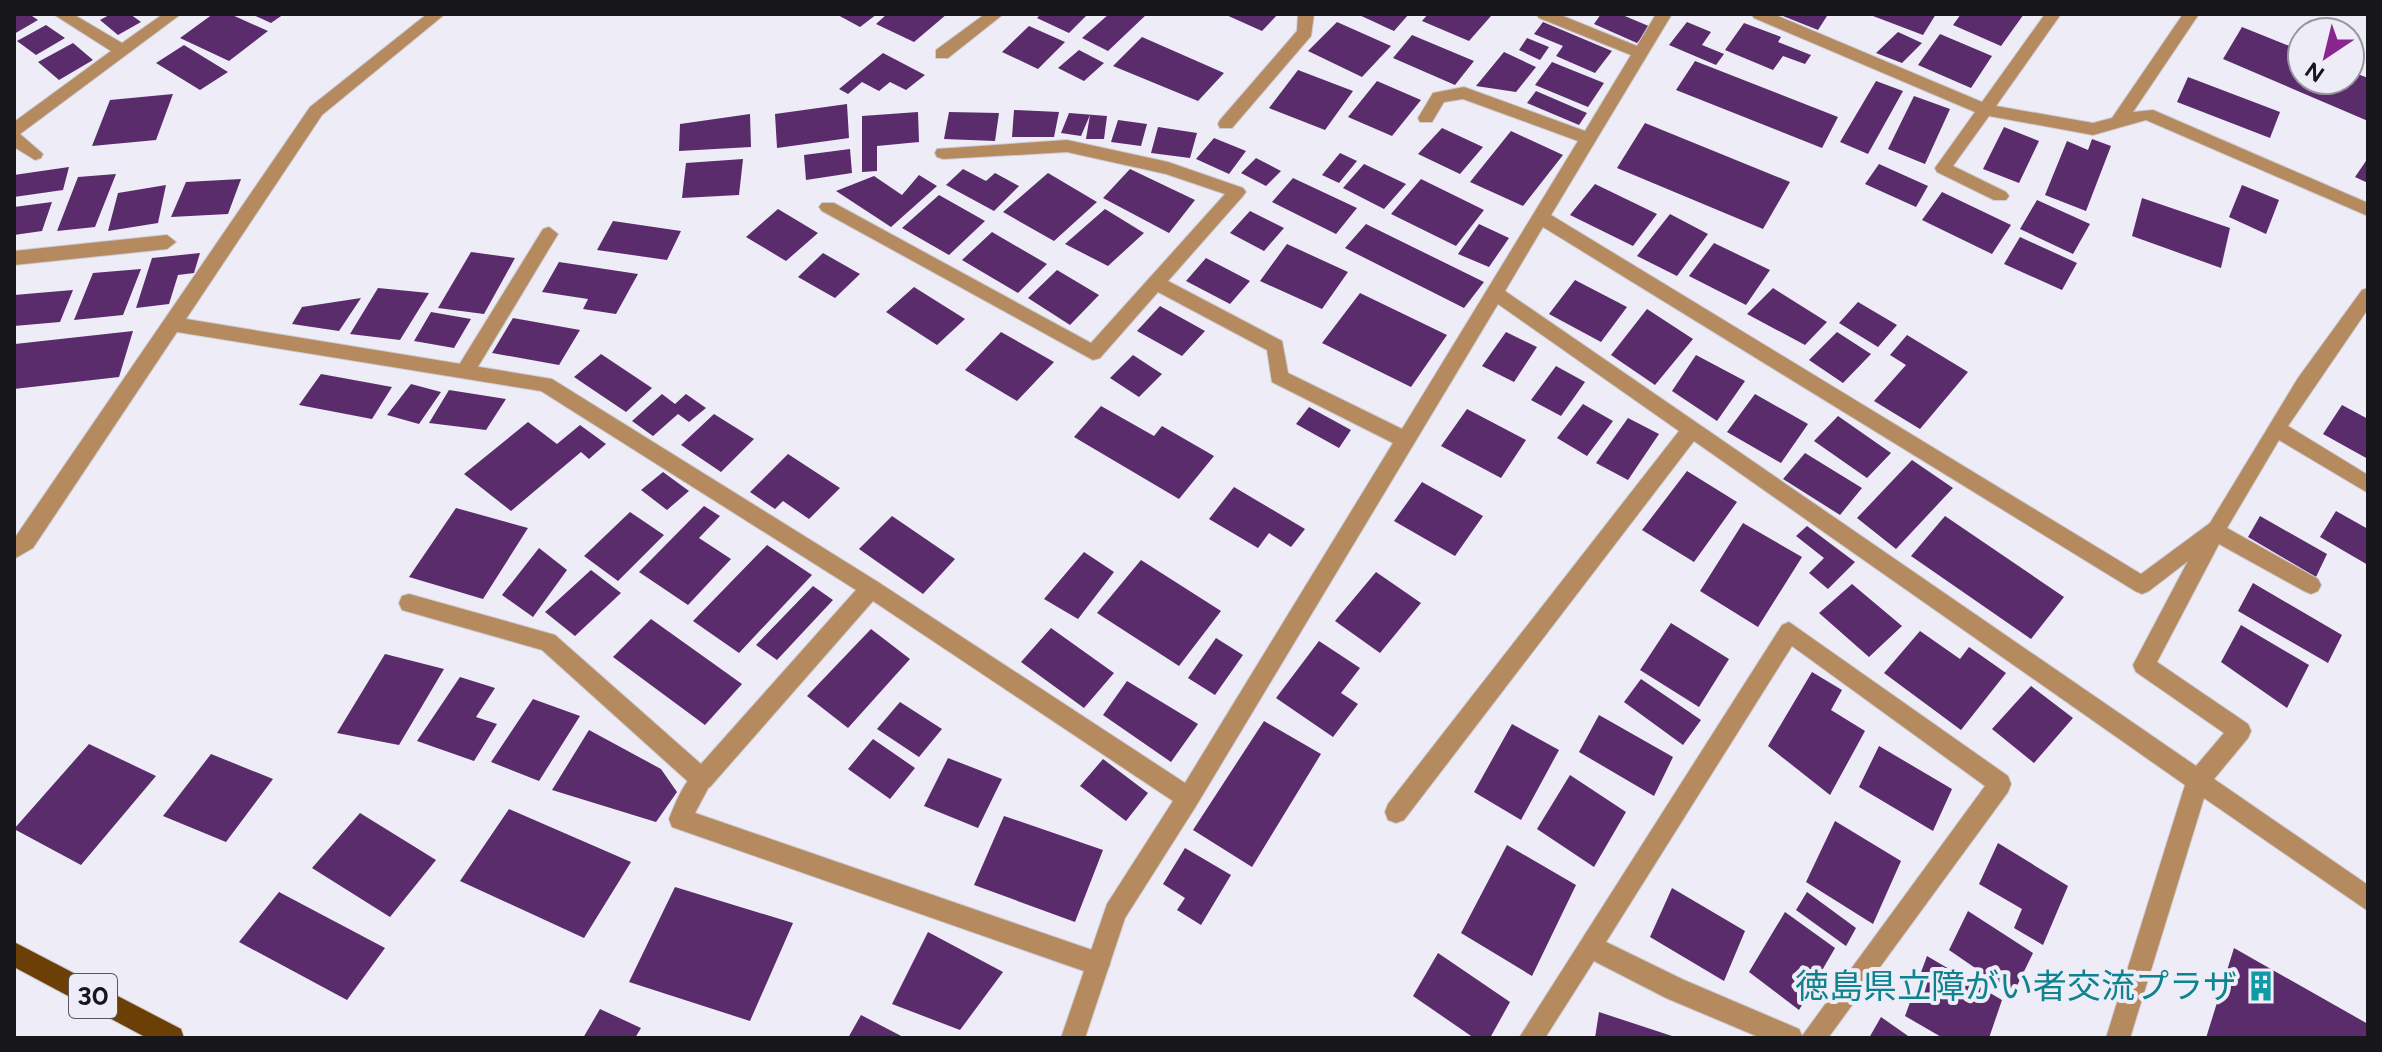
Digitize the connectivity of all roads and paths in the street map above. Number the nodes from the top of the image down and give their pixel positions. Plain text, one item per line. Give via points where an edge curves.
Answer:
1 (61, 14) edge
2 (173, 14) edge
3 (437, 14) edge
4 (1306, 14) edge
5 (1544, 14) edge
6 (1664, 14) edge
7 (1759, 14) edge
8 (2053, 14) edge
9 (2191, 14) edge
10 (993, 15) edge
11 (123, 51) junction
12 (1640, 53) junction
13 (942, 54) dead end
14 (1986, 110) junction
15 (1426, 118) dead end
16 (2118, 122) junction
17 (1226, 124) dead end
18 (14, 130) edge
19 (14, 138) edge
20 (1588, 138) junction
21 (943, 153) dead end
22 (35, 154) dead end
23 (2000, 196) dead end
24 (828, 207) dead end
25 (2368, 210) edge
26 (1540, 217) junction
27 (549, 234) dead end
28 (167, 242) dead end
29 (14, 258) edge
30 (1156, 283) junction
31 (1494, 292) junction
32 (2368, 295) edge
33 (174, 324) junction
34 (466, 370) junction
35 (1692, 429) junction
36 (2276, 429) junction
37 (1403, 439) junction
38 (2368, 485) edge
39 (2213, 530) junction
40 (14, 550) edge
41 (2311, 585) dead end
42 (871, 588) junction
43 (409, 603) dead end
44 (702, 779) junction
45 (2198, 781) junction
46 (1188, 798) junction
47 (1396, 812) dead end
48 (2368, 899) edge
49 (1589, 946) junction
50 (14, 954) edge
51 (1098, 964) junction
52 (172, 1038) edge
53 (1073, 1038) edge
54 (1531, 1038) edge
55 (1790, 1038) edge
56 (1813, 1038) edge
57 (2118, 1038) edge

1 - 11 street
2 - 11 street
3 - 33 street via 316,111
4 - 17 street via 1305,32
5 - 12 street
6 - 12 street
7 - 14 street
8 - 14 street
9 - 16 street
10 - 13 street
11 - 18 street
12 - 20 street
14 - 16 street via 2093,129
14 - 23 street via 1943,168
15 - 20 street via 1439,97 1464,93
16 - 25 street via 2147,114
19 - 22 street
20 - 26 street
21 - 30 street via 1067,146 1168,168 1237,192
24 - 30 street via 1093,353
26 - 31 street
26 - 39 street via 2142,585
27 - 34 street
28 - 29 street
30 - 37 street via 1276,346 1279,377
31 - 35 street
31 - 37 street
32 - 36 street
33 - 34 street
33 - 40 street via 26,542
34 - 42 street via 545,384
35 - 45 street
35 - 47 street
36 - 38 street
36 - 39 street
37 - 46 street
39 - 41 street
39 - 45 street via 2144,665 2240,731
42 - 44 street
42 - 46 street
43 - 44 street via 548,642
44 - 51 street via 680,819
45 - 48 street
45 - 57 street
46 - 51 street via 1115,912
49 - 54 street
49 - 55 street
49 - 56 street via 1789,632 2000,784
50 - 52 main road, 30
51 - 53 street

